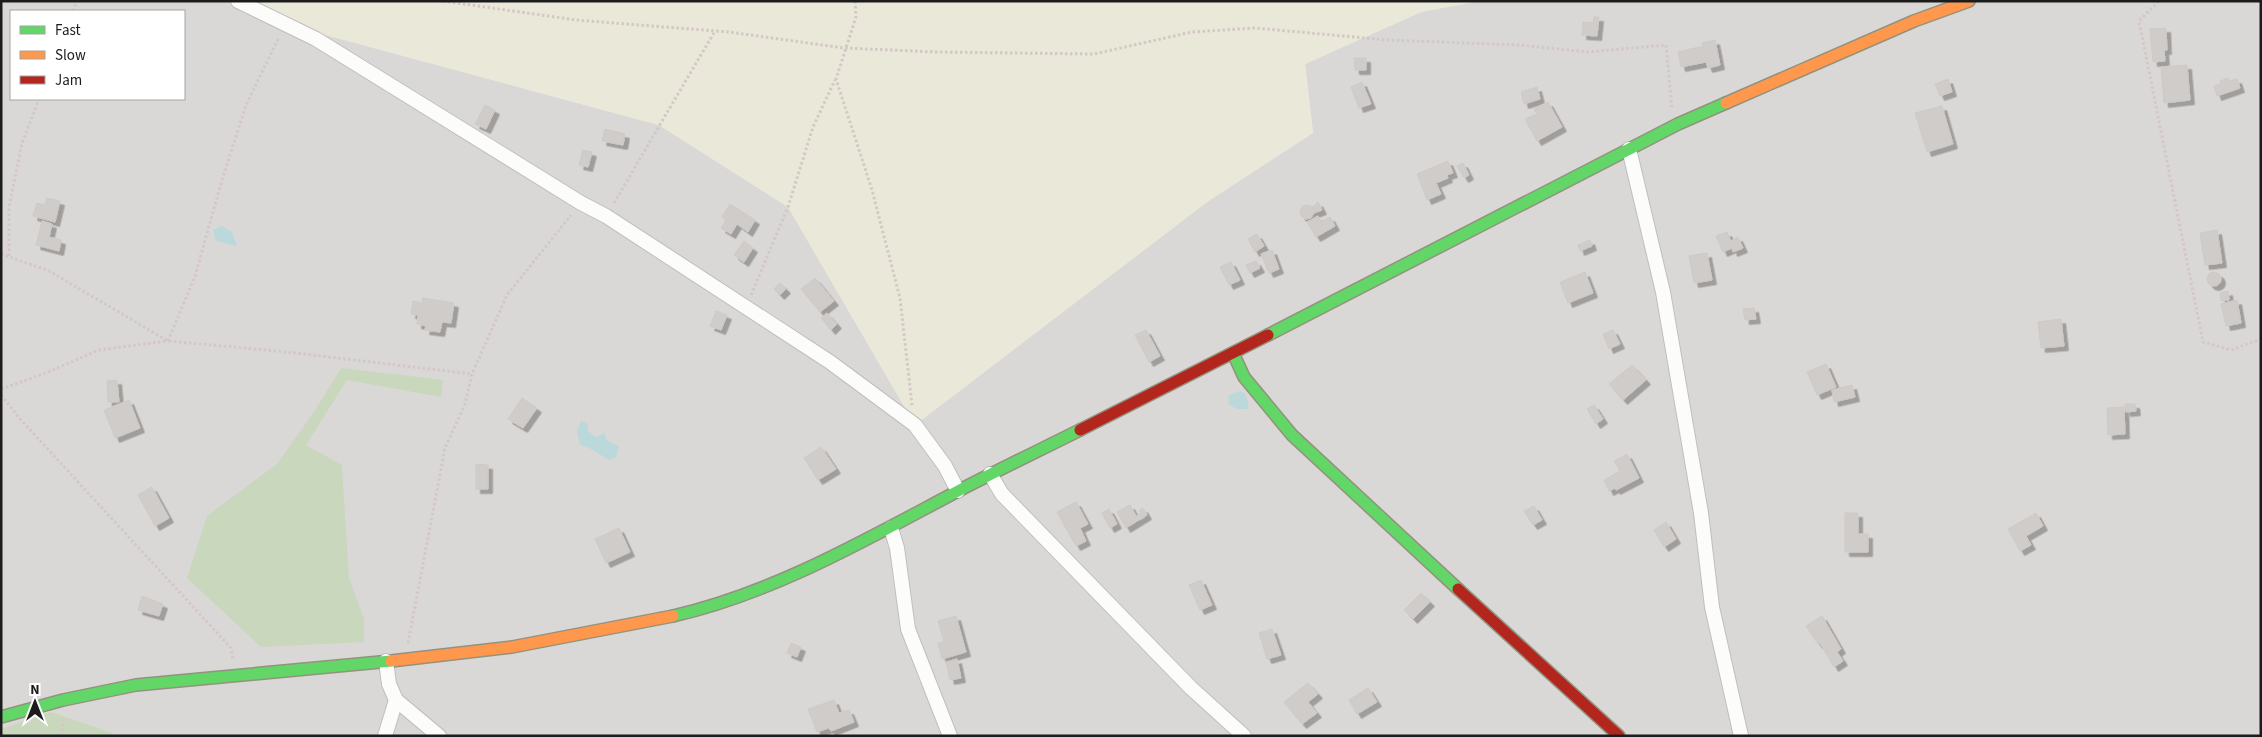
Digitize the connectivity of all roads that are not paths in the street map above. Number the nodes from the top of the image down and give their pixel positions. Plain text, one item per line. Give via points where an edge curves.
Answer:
1 (238, 1) edge
2 (1969, 1) edge
3 (1629, 149) junction
4 (1233, 353) junction
5 (990, 474) junction
6 (958, 491) junction
7 (890, 528) junction
8 (386, 661) junction
9 (396, 700) junction
10 (1, 717) edge
11 (385, 736) edge
12 (439, 736) edge
13 (950, 736) edge
14 (1244, 736) edge
15 (1619, 736) edge
16 (1741, 736) edge

1 - 6 street via 316,39 606,216 830,362 914,425 945,466
2 - 3 main road via 1914,21 1678,124
3 - 4 main road
3 - 16 street via 1663,292 1701,513 1712,607
4 - 5 main road
4 - 15 main road via 1244,377 1292,434
5 - 6 main road
5 - 14 street via 1002,494 1191,688
6 - 7 main road
7 - 8 main road via 769,585 704,609 512,647
7 - 13 street via 897,548 908,629
8 - 9 street via 389,684
8 - 10 main road via 136,685
9 - 11 street
9 - 12 street

